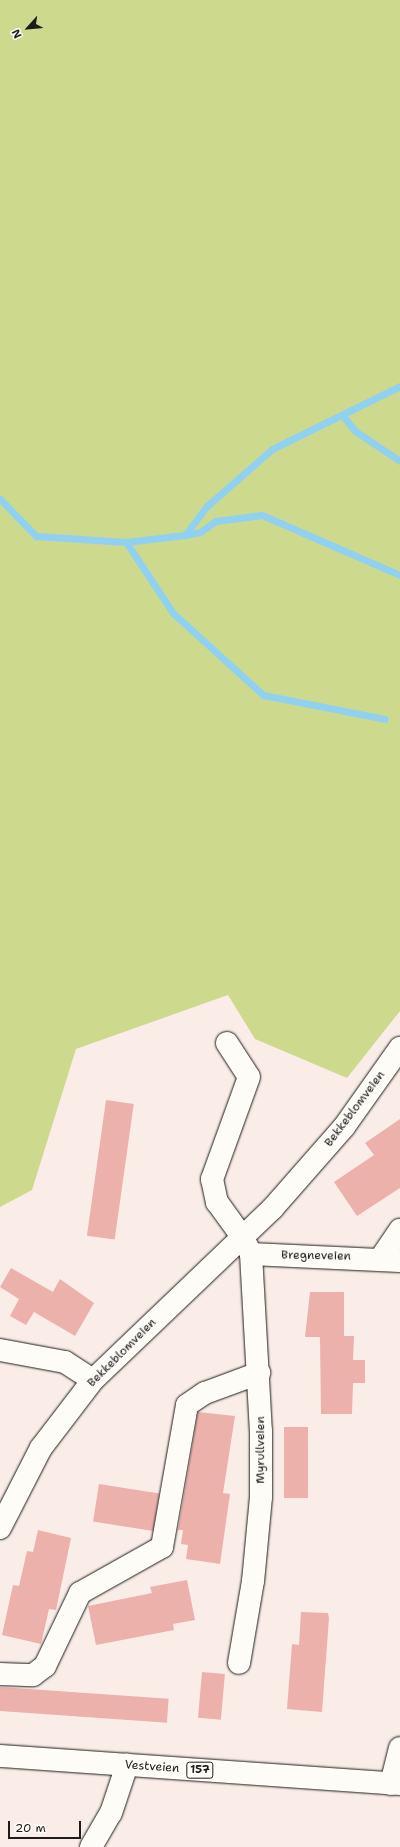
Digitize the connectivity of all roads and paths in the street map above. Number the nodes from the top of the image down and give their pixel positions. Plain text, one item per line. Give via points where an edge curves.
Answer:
1 (227, 1043) dead end
2 (400, 1048) edge
3 (400, 1230) edge
4 (247, 1246) junction
5 (391, 1260) edge
6 (0, 1350) edge
7 (259, 1373) junction
8 (93, 1380) junction
9 (0, 1528) edge
10 (239, 1663) dead end
11 (0, 1674) edge
12 (400, 1748) edge
13 (0, 1756) edge
14 (127, 1765) junction
15 (395, 1784) edge
16 (91, 1847) edge

1 - 4 street via 249,1077 212,1179 217,1202
2 - 4 street, Bekkeblomveien via 344,1127
3 - 5 street, Bregneveien
4 - 5 street, Bregneveien
4 - 7 street, Myrullveien
4 - 8 street, Bekkeblomveien
6 - 8 street via 65,1362
7 - 10 street, Myrullveien via 261,1497 253,1581
7 - 11 street via 205,1394 185,1409 162,1547 80,1593 46,1666 34,1674
8 - 9 street, Bekkeblomveien via 41,1448
12 - 15 street
13 - 14 street, Vestveien / 157
14 - 15 street, Vestveien / 157
14 - 16 street via 112,1813

